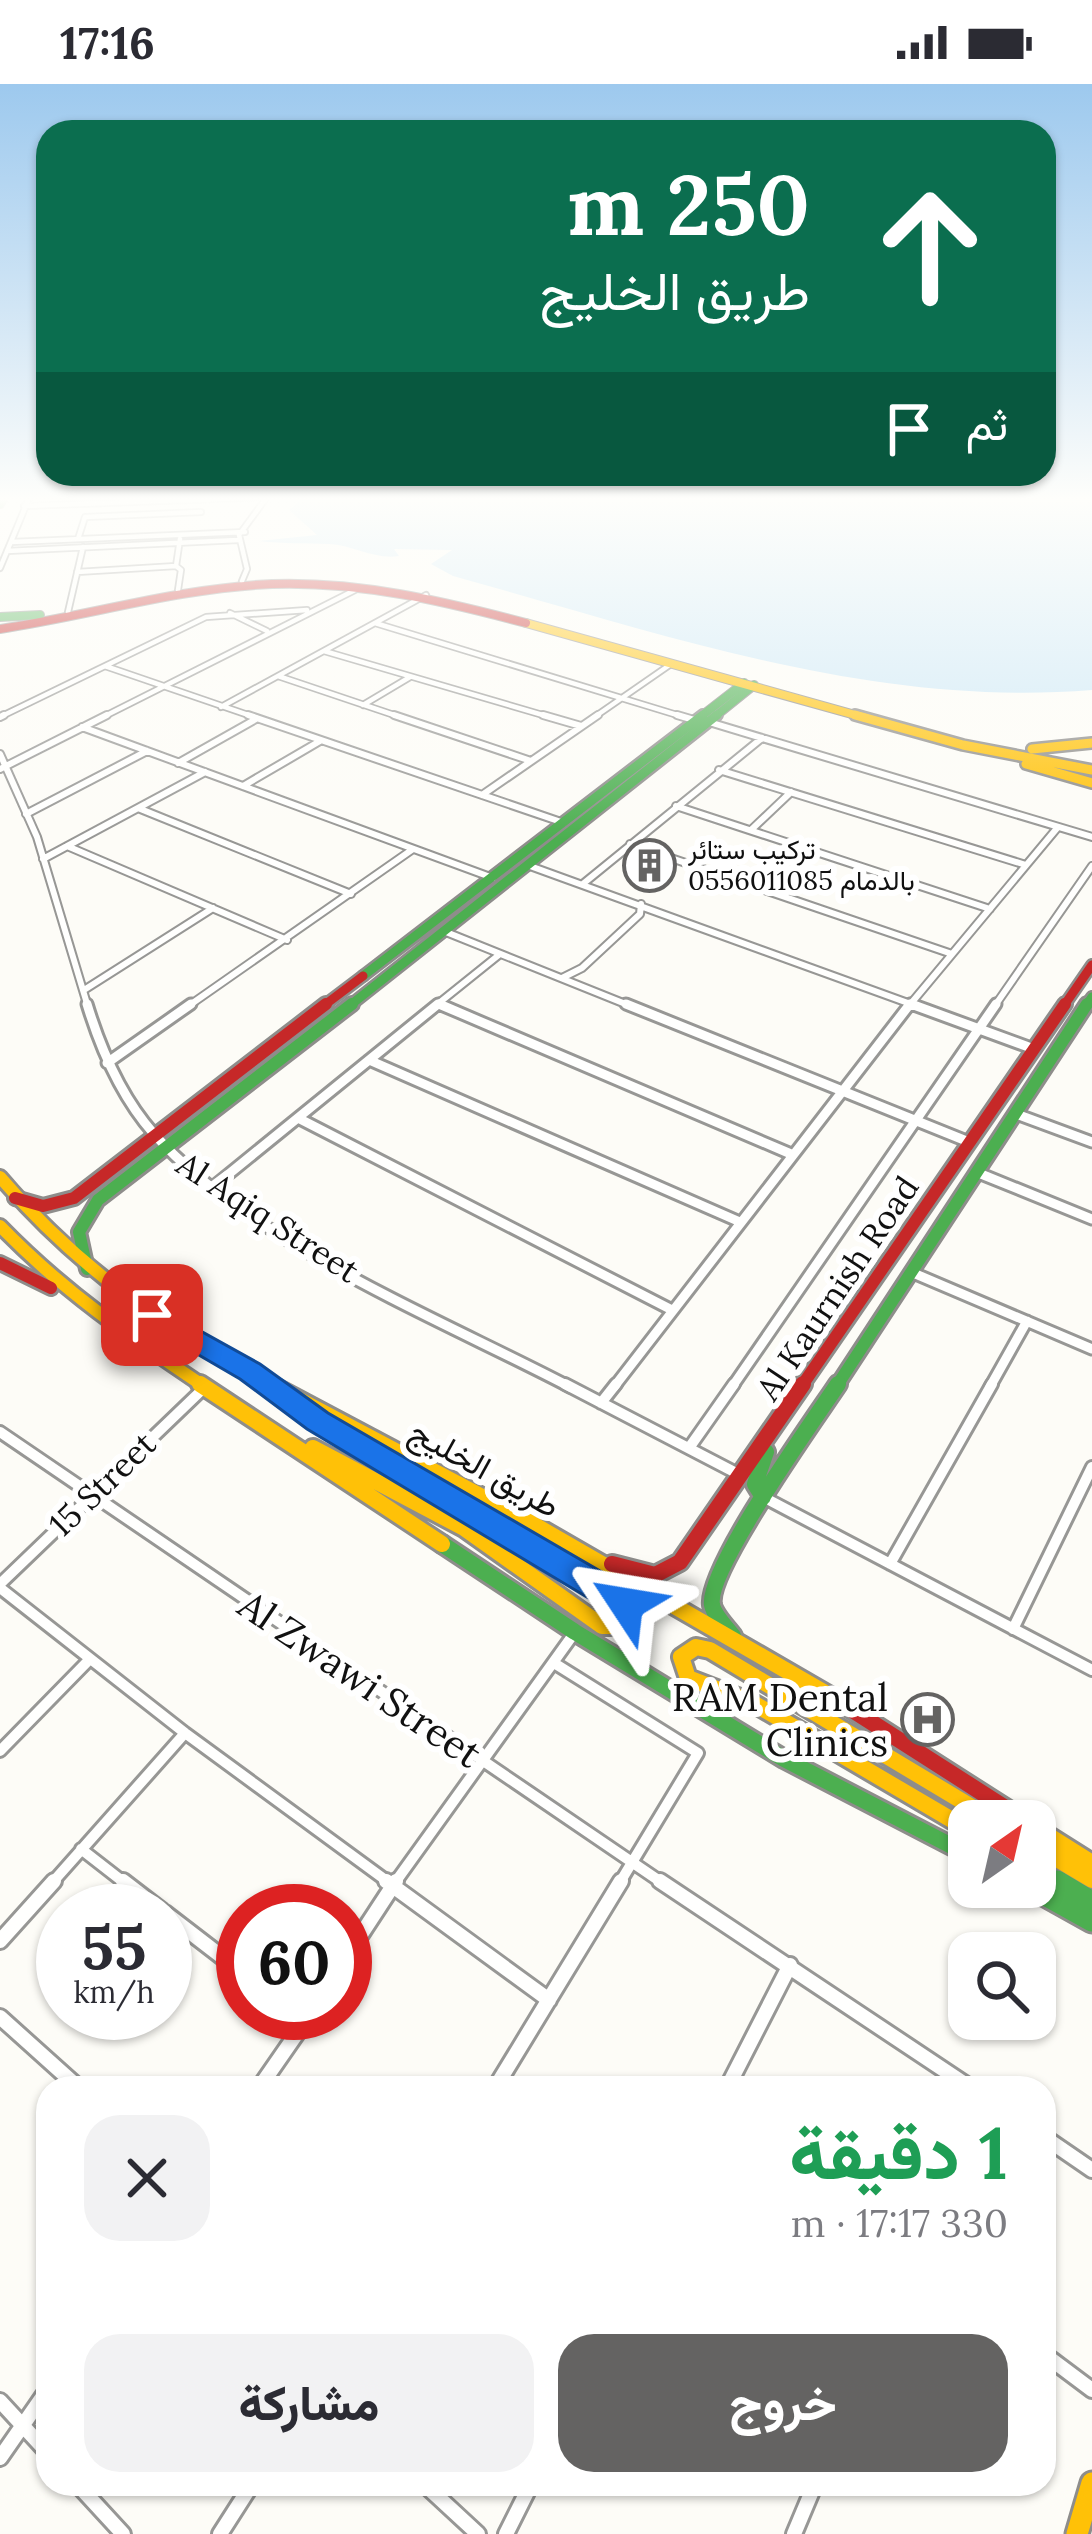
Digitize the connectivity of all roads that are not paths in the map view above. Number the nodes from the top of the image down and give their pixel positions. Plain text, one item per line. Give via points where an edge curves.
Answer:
1 (79, 610) edge
2 (92, 610) edge
3 (301, 610) edge
4 (310, 610) edge
5 (399, 610) edge
6 (477, 610) edge
7 (504, 610) edge
8 (62, 613) joint
9 (230, 613) junction
10 (376, 623) junction
11 (0, 625) edge
12 (269, 632) junction
13 (325, 651) junction
14 (670, 664) junction
15 (104, 666) junction
16 (278, 676) junction
17 (412, 676) junction
18 (752, 682) junction
19 (161, 687) junction
20 (622, 697) junction
21 (363, 705) junction
22 (221, 707) junction
23 (0, 716) edge
24 (256, 719) junction
25 (702, 721) junction
26 (581, 726) junction
27 (82, 728) junction
28 (762, 737) junction
29 (320, 741) junction
30 (1092, 742) edge
31 (963, 745) junction
32 (147, 751) junction
33 (0, 754) edge
34 (531, 761) junction
35 (178, 763) junction
36 (3, 768) edge
37 (719, 770) junction
38 (1092, 770) edge
39 (205, 772) junction
40 (1092, 783) edge
41 (243, 786) junction
42 (791, 792) junction
43 (482, 795) junction
44 (676, 806) junction
45 (138, 808) junction
46 (26, 814) junction
47 (564, 823) junction
48 (1058, 827) junction
49 (751, 830) junction
50 (1092, 837) edge
51 (630, 844) junction
52 (67, 846) junction
53 (413, 849) junction
54 (43, 859) junction
55 (1026, 865) junction
56 (530, 866) junction
57 (1092, 866) edge
58 (494, 878) junction
59 (584, 883) junction
60 (351, 894) junction
61 (641, 904) junction
62 (213, 908) junction
63 (990, 909) junction
64 (446, 932) junction
65 (287, 940) junction
66 (500, 953) junction
67 (952, 954) junction
68 (1092, 965) edge
69 (562, 978) junction
70 (84, 990) junction
71 (1092, 998) edge
72 (438, 1004) junction
73 (910, 1004) junction
74 (977, 1028) junction
75 (1034, 1048) junction
76 (369, 1060) junction
77 (107, 1063) junction
78 (841, 1090) junction
79 (1019, 1115) junction
80 (298, 1118) junction
81 (916, 1120) junction
82 (159, 1142) junction
83 (969, 1142) junction
84 (1092, 1142) edge
85 (791, 1154) junction
86 (976, 1172) junction
87 (0, 1177) edge
88 (214, 1186) junction
89 (15, 1198) junction
90 (74, 1198) junction
91 (98, 1200) junction
92 (955, 1205) junction
93 (1092, 1219) edge
94 (740, 1222) junction
95 (0, 1226) edge
96 (0, 1263) edge
97 (911, 1272) junction
98 (88, 1274) junction
99 (672, 1310) junction
100 (91, 1311) junction
101 (1027, 1322) junction
102 (1092, 1349) edge
103 (250, 1372) junction
104 (206, 1386) junction
105 (602, 1403) junction
106 (783, 1415) junction
107 (272, 1429) junction
108 (0, 1432) edge
109 (689, 1448) junction
110 (1092, 1467) edge
111 (742, 1476) junction
112 (90, 1494) junction
113 (763, 1497) junction
114 (591, 1558) junction
115 (890, 1564) junction
116 (0, 1586) edge
117 (1013, 1629) junction
118 (575, 1632) junction
119 (745, 1649) junction
120 (89, 1660) junction
121 (554, 1664) junction
122 (1092, 1670) edge
123 (184, 1733) junction
124 (0, 1751) edge
125 (482, 1762) junction
126 (960, 1800) edge
127 (992, 1800) edge
128 (948, 1819) edge
129 (1056, 1840) edge
130 (948, 1844) edge
131 (81, 1849) junction
132 (1056, 1859) edge
133 (633, 1861) junction
134 (1092, 1863) edge
135 (1092, 1880) edge
136 (1056, 1881) edge
137 (127, 1884) edge
138 (392, 1885) junction
139 (1056, 1901) edge
140 (1092, 1902) edge
141 (372, 1916) edge
142 (1092, 1921) edge
143 (192, 1934) edge
144 (0, 1941) edge
145 (216, 1952) edge
146 (790, 1965) junction
147 (549, 2000) junction
148 (0, 2018) edge
149 (289, 2040) edge
150 (65, 2076) edge
151 (266, 2076) edge
152 (502, 2076) edge
153 (734, 2076) edge
154 (953, 2076) edge
155 (1056, 2146) edge
156 (1092, 2170) edge
157 (1056, 2363) edge
158 (1092, 2390) edge
159 (0, 2401) edge
160 (36, 2406) edge
161 (22, 2425) junction
162 (36, 2440) edge
163 (0, 2458) edge
164 (1092, 2483) edge
165 (88, 2496) edge
166 (244, 2496) edge
167 (437, 2496) edge
168 (525, 2496) edge
169 (810, 2496) edge
170 (123, 2534) edge
171 (220, 2534) edge
172 (478, 2534) edge
173 (506, 2534) edge
174 (794, 2534) edge
175 (1076, 2534) edge

1 - 8 street
2 - 11 street
3 - 9 street
4 - 12 street
5 - 10 street
6 - 14 street
7 - 18 street
8 - 11 street
9 - 12 street
9 - 15 street
10 - 13 street
10 - 20 street
12 - 19 street
13 - 16 street
13 - 17 street
14 - 18 street
14 - 20 street
15 - 19 street
15 - 23 street
16 - 21 street
16 - 22 street
17 - 21 street
17 - 26 street
18 - 25 street
18 - 30 street via 983,742 1043,750
18 - 31 street
19 - 22 street
19 - 27 street
20 - 25 street
20 - 26 street
21 - 34 street
22 - 24 street
24 - 29 street
24 - 35 street
25 - 28 street
25 - 47 street
25 - 56 street
26 - 34 street
27 - 32 street
27 - 36 street
28 - 37 street
28 - 48 street
29 - 41 street
29 - 43 street
31 - 38 street
31 - 40 street
32 - 35 street
32 - 46 street
33 - 36 street, Al Aqiq Street
34 - 43 street
35 - 39 street
36 - 46 street, Al Aqiq Street
37 - 42 street
37 - 44 street
39 - 41 street
39 - 45 street
41 - 53 street
42 - 49 street
42 - 55 street
43 - 47 street
44 - 49 street
44 - 51 street
45 - 52 street
45 - 60 street
46 - 54 street, Al Aqiq Street
47 - 58 street
48 - 50 street
48 - 55 street
49 - 63 street
51 - 59 street
51 - 67 street
52 - 54 street
52 - 62 street
53 - 58 street
53 - 60 street
54 - 70 street, Al Aqiq Street
55 - 63 street
56 - 59 street
56 - 64 street
57 - 74 street
58 - 82 street
59 - 61 street
60 - 65 street
61 - 69 street via 640,914
61 - 73 street
62 - 65 street
62 - 70 street
63 - 67 street
64 - 66 street
64 - 82 street
65 - 77 street
66 - 69 street
66 - 72 street
67 - 73 street
68 - 75 street, Al Kaurnish Road
69 - 78 street
70 - 77 street, Al Aqiq Street
71 - 79 street, Al Kaurnish Road
72 - 76 street
72 - 85 street
73 - 74 street
73 - 78 street
74 - 75 street
74 - 81 street
75 - 83 street, Al Kaurnish Road
76 - 80 street
76 - 94 street
77 - 82 street, Al Aqiq Street
78 - 81 street
78 - 85 street
79 - 84 street
79 - 86 street, Al Kaurnish Road
80 - 88 street
80 - 99 street
81 - 83 street
81 - 109 street
82 - 88 street, Al Aqiq Street
82 - 90 street
82 - 91 street
83 - 92 street via 982,1152
83 - 106 street, Al Kaurnish Road
85 - 94 street
86 - 92 street, Al Kaurnish Road
86 - 93 street
87 - 89 street, طريق الخليج
88 - 105 street, Al Aqiq Street via 326,1261
89 - 90 street via 43,1206
89 - 98 street, طريق الخليج
90 - 91 street via 73,1213
91 - 98 street via 76,1235
92 - 97 street, Al Kaurnish Road
94 - 99 street
95 - 100 street
96 - 100 street
97 - 101 street
97 - 113 street, Al Kaurnish Road
98 - 103 street, طريق الخليج
99 - 105 street
100 - 104 street
101 - 102 street
101 - 115 street
103 - 107 street via 318,1421 617,1595 627,1617 602,1626 558,1587 395,1488
103 - 114 street, طريق الخليج
104 - 107 street
104 - 112 street, 15 Street
105 - 109 street, Al Aqiq Street
106 - 111 street, Al Kaurnish Road
106 - 113 street via 754,1484
107 - 118 street
108 - 112 street, Al Zwawi Street
109 - 111 street, Al Aqiq Street
110 - 117 street
111 - 114 street, Al Kaurnish Road via 675,1568 647,1574
112 - 116 street, 15 Street
112 - 125 street, Al Zwawi Street
113 - 115 street
113 - 119 street, Al Kaurnish Road via 709,1594
114 - 119 street, طريق الخليج
115 - 117 street
116 - 120 street
117 - 122 street
118 - 121 street
118 - 130 street via 784,1759
119 - 127 street, طريق الخليج
120 - 123 street
120 - 124 street
121 - 125 street
121 - 133 street via 698,1753
123 - 131 street
123 - 138 street
125 - 133 street, Al Zwawi Street
125 - 138 street
126 - 128 street via 710,1650 696,1647 681,1657 688,1678 753,1703
129 - 134 street
131 - 137 street
131 - 144 street
132 - 135 street
133 - 146 street, Al Zwawi Street
133 - 147 street
136 - 140 street
138 - 141 street
138 - 147 street
139 - 142 street
143 - 145 street
146 - 153 street
146 - 154 street, Al Zwawi Street
147 - 152 street
148 - 150 street
149 - 151 street
155 - 156 street
157 - 158 street
159 - 161 street
160 - 161 street
161 - 162 street
161 - 163 street
164 - 175 street
165 - 170 street
166 - 171 street
167 - 172 street
168 - 173 street
169 - 174 street

